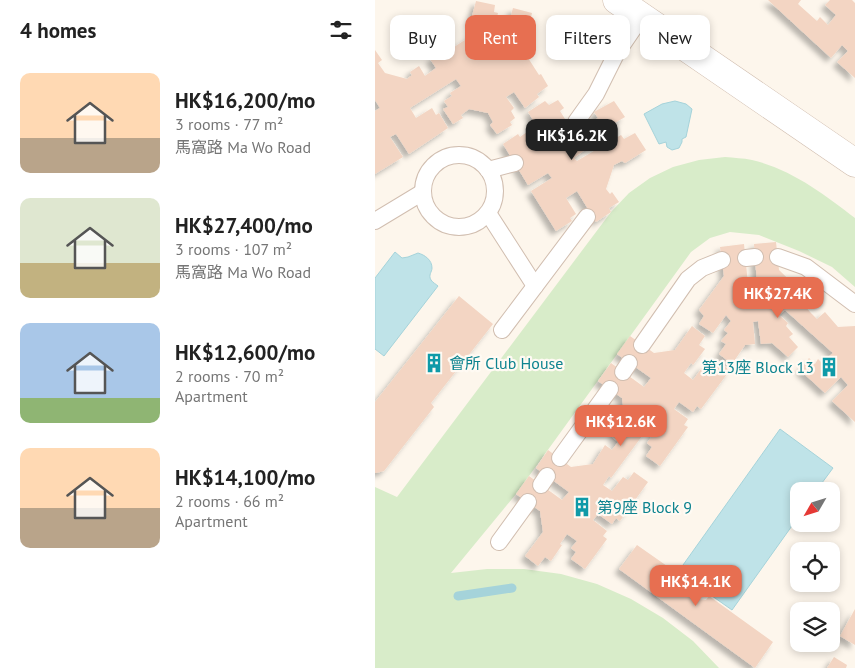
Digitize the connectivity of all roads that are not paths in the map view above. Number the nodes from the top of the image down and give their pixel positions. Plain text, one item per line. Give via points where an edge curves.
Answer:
1 (617, 0) edge
2 (640, 15) edge
3 (640, 18) edge
4 (705, 60) edge
5 (576, 122) dead end
6 (515, 163) dead end
7 (855, 163) edge
8 (488, 170) junction
9 (423, 192) junction
10 (488, 213) junction
11 (587, 217) dead end
12 (375, 221) edge
13 (778, 257) dead end
14 (722, 260) dead end
15 (535, 286) junction
16 (855, 304) edge
17 (502, 330) dead end
18 (642, 345) dead end
19 (610, 389) dead end
20 (560, 458) dead end
21 (528, 502) dead end
22 (499, 542) dead end

1 - 2 street
3 - 5 lane
4 - 7 street
6 - 8 lane
8 - 9 lane via 467,156 441,160 431,168
8 - 10 lane via 494,184 494,200
9 - 10 lane via 434,218 447,226 462,228 477,223
9 - 12 lane
10 - 15 lane
11 - 15 lane
13 - 16 lane via 806,267
14 - 18 lane via 702,268 688,279
15 - 17 lane
19 - 20 lane
21 - 22 lane

